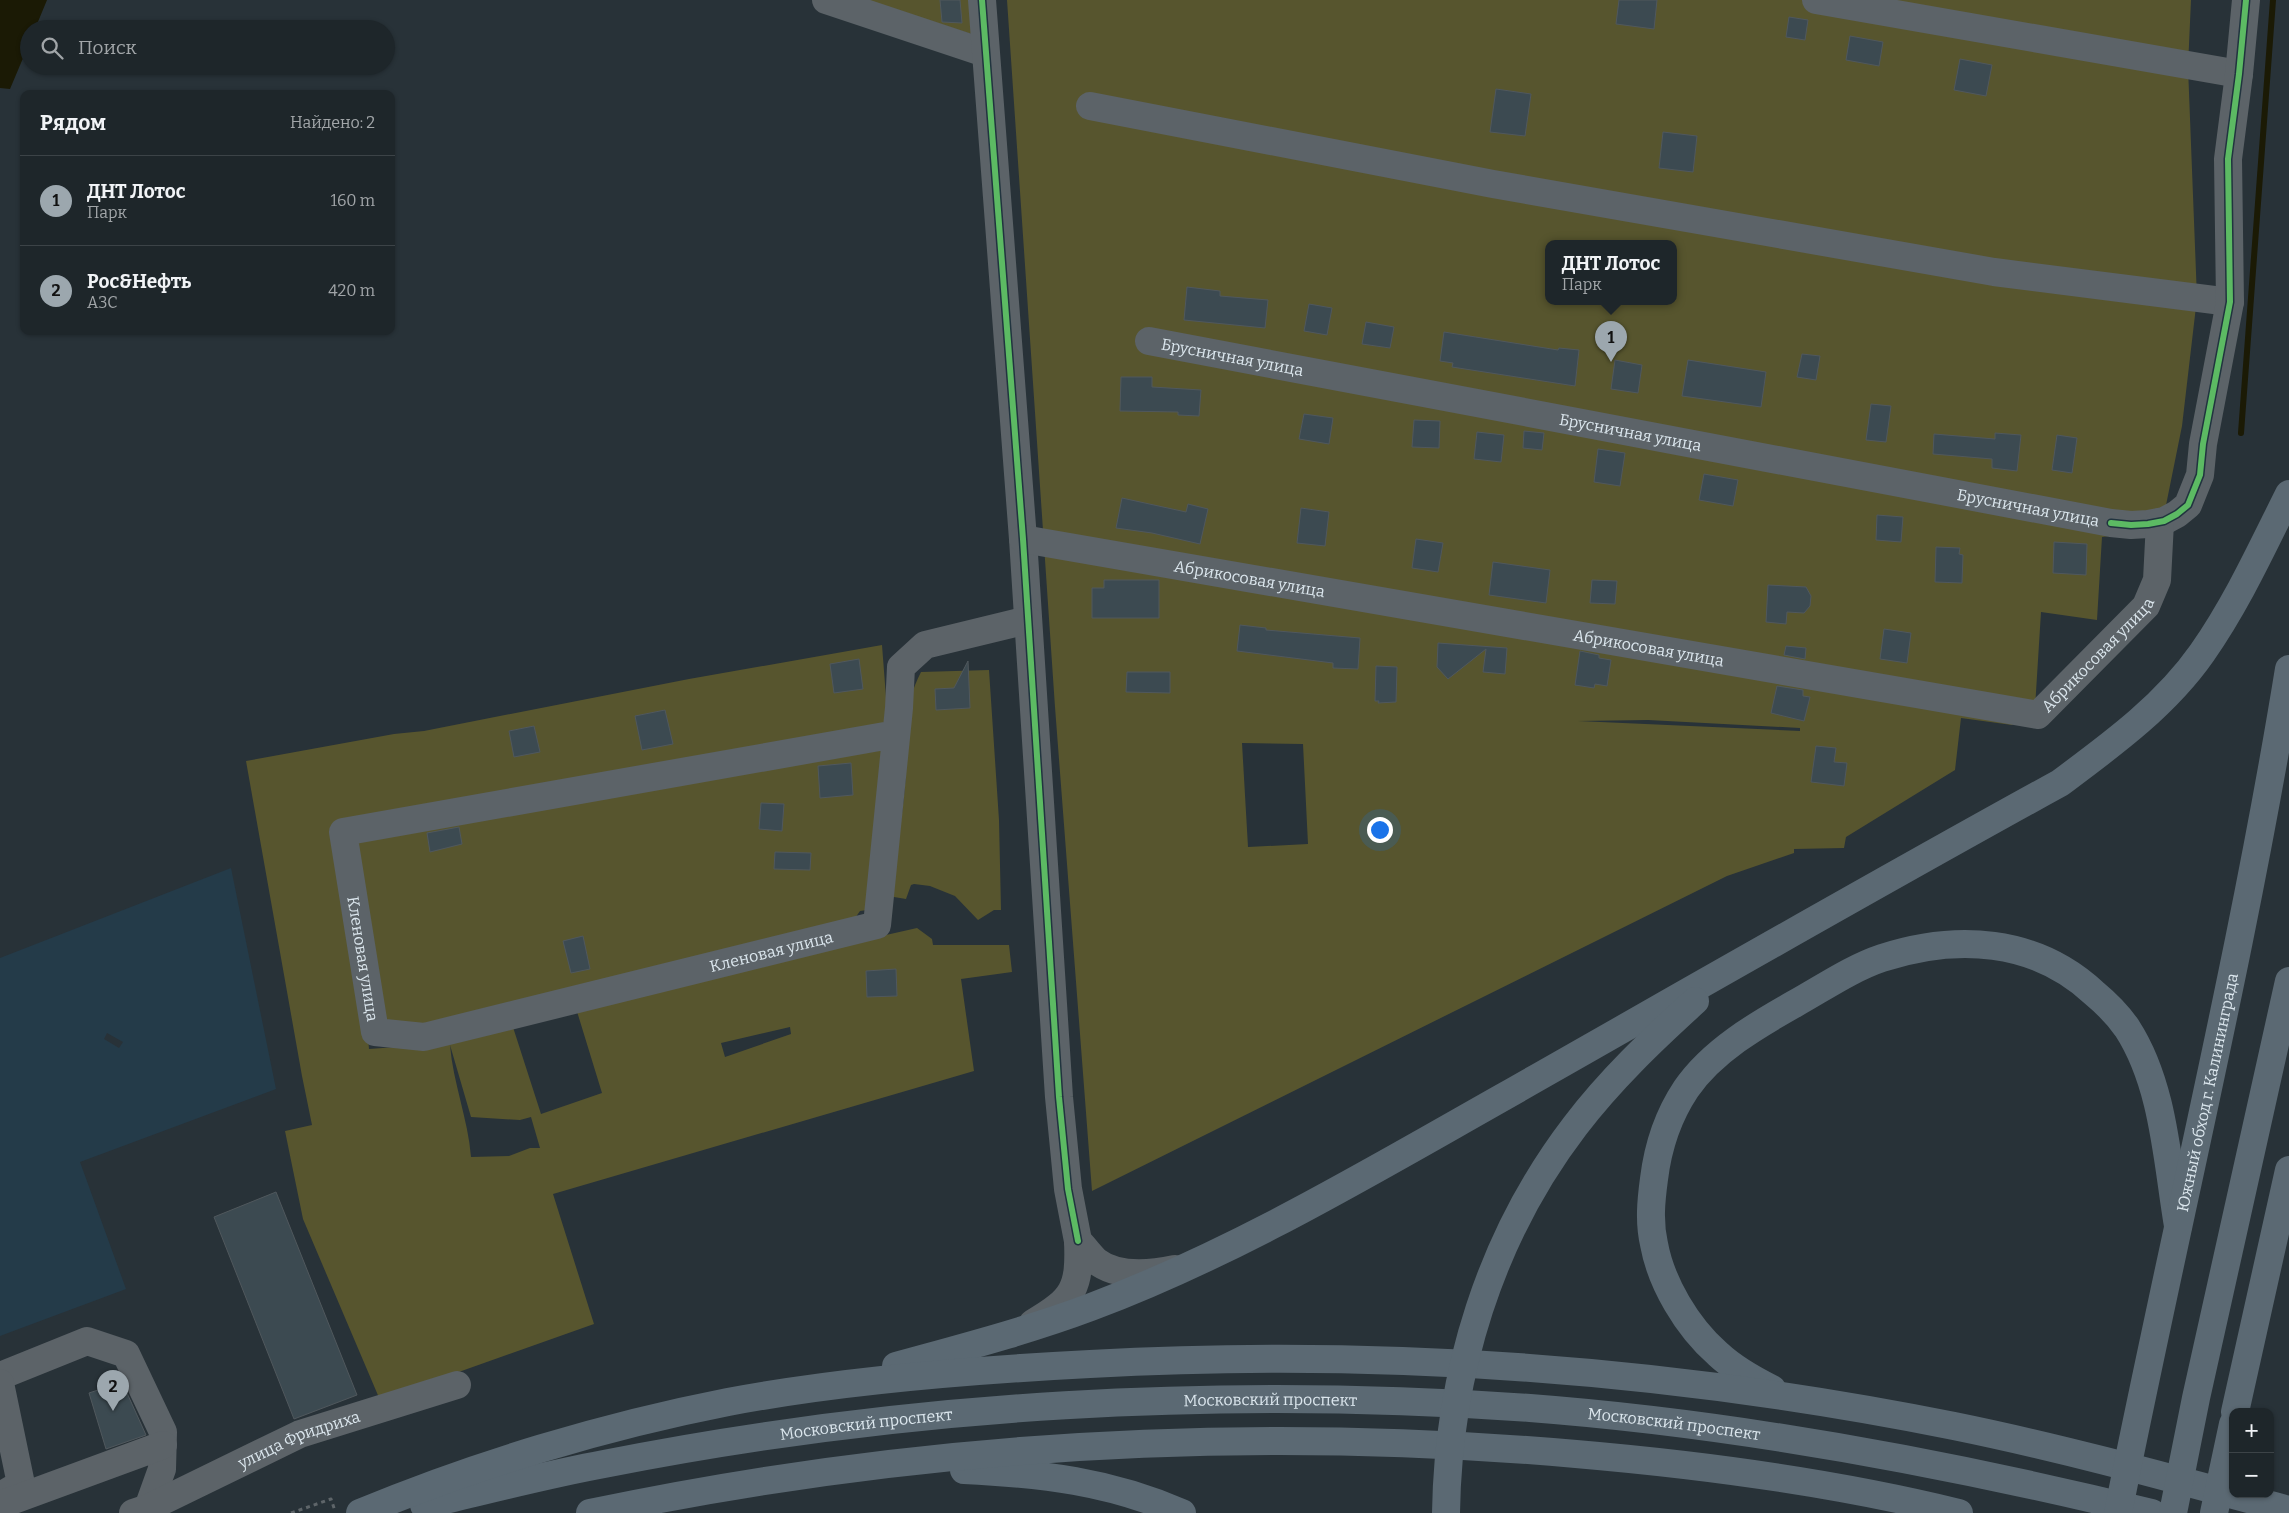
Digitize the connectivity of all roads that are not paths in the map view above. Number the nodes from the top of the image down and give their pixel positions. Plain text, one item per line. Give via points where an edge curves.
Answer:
1 (826, 0) edge
2 (982, 0) edge
3 (1816, 0) edge
4 (2246, 0) edge
5 (985, 53) junction
6 (2239, 74) junction
7 (1090, 106) dead end
8 (2230, 302) junction
9 (1149, 341) dead end
10 (2289, 494) edge
11 (2160, 522) junction
12 (1022, 539) junction
13 (1028, 620) junction
14 (2289, 669) edge
15 (896, 734) junction
16 (1731, 968) junction
17 (2289, 981) edge
18 (2289, 1170) edge
19 (2289, 1209) edge
20 (2178, 1226) junction
21 (2274, 1238) junction
22 (1078, 1241) junction
23 (1182, 1268) junction
24 (1015, 1333) junction
25 (0, 1376) edge
26 (0, 1383) edge
27 (457, 1384) dead end
28 (811, 1390) junction
29 (1790, 1398) junction
30 (2238, 1399) edge
31 (2229, 1443) edge
32 (163, 1445) junction
33 (857, 1468) junction
34 (0, 1496) edge
35 (0, 1505) edge
36 (140, 1510) edge
37 (2289, 1510) edge
38 (1446, 1511) edge
39 (360, 1513) edge
40 (389, 1513) edge
41 (590, 1513) edge
42 (1182, 1513) edge
43 (1959, 1513) edge
44 (2118, 1513) edge
45 (2152, 1513) edge
46 (2172, 1513) edge
47 (2214, 1513) edge

1 - 5 street
2 - 5 street
3 - 6 street
4 - 6 street
5 - 12 street
6 - 8 street via 2228,159
7 - 8 street via 1493,184 1994,272
8 - 11 street via 2200,474 2188,505
9 - 11 street, Брусничная улица via 2111,523
10 - 16 highway via 2241,592 2201,655 2158,704 2112,745 2060,783
11 - 12 street, Абрикосовая улица via 2157,580 2146,606 2038,715
12 - 13 street
13 - 15 street, Кленовая улица via 925,644 901,667
13 - 22 street via 1059,1097 1068,1189
14 - 20 highway, Южный обход г. Калининграда via 2244,918
15 - 15 street, Кленовая улица via 877,925 424,1037 375,1032 343,832
16 - 23 highway via 1437,1135 1276,1222
16 - 38 highway via 1614,1080 1575,1126 1539,1178 1508,1236 1470,1332 1452,1425
17 - 46 highway
18 - 21 highway
19 - 21 highway
20 - 29 highway via 2160,1120 2141,1057 2126,1028 2083,982 2035,954 2012,948 1978,945 1920,948 1880,959 1769,1018 1709,1063 1687,1087 1670,1115 1655,1165 1650,1219 1654,1245 1676,1300 1716,1353 1746,1376
20 - 44 highway, Южный обход г. Калининграда
21 - 30 highway
22 - 23 street via 1097,1262 1122,1272 1148,1274
22 - 24 street via 1079,1270 1072,1293 1056,1309
23 - 24 highway via 1092,1307
24 - 28 highway
25 - 32 street via 87,1342 126,1354 163,1432
26 - 34 street via 21,1484
27 - 36 street, улица Фридриха via 300,1434
28 - 29 highway via 1043,1366 1296,1358 1548,1369 1654,1379
28 - 39 highway via 732,1402 611,1429 464,1474
29 - 37 highway via 1956,1426
31 - 47 highway
32 - 35 street
32 - 36 street via 162,1469
33 - 41 highway via 693,1492
33 - 42 highway via 963,1470 1058,1478 1109,1486
33 - 43 highway via 1014,1451 1184,1441 1421,1443 1525,1449 1690,1466 1824,1485
40 - 45 highway, Московский проспект via 603,1464 836,1428 967,1413 1105,1403 1316,1400 1530,1408 1713,1428 1895,1456 1998,1476

